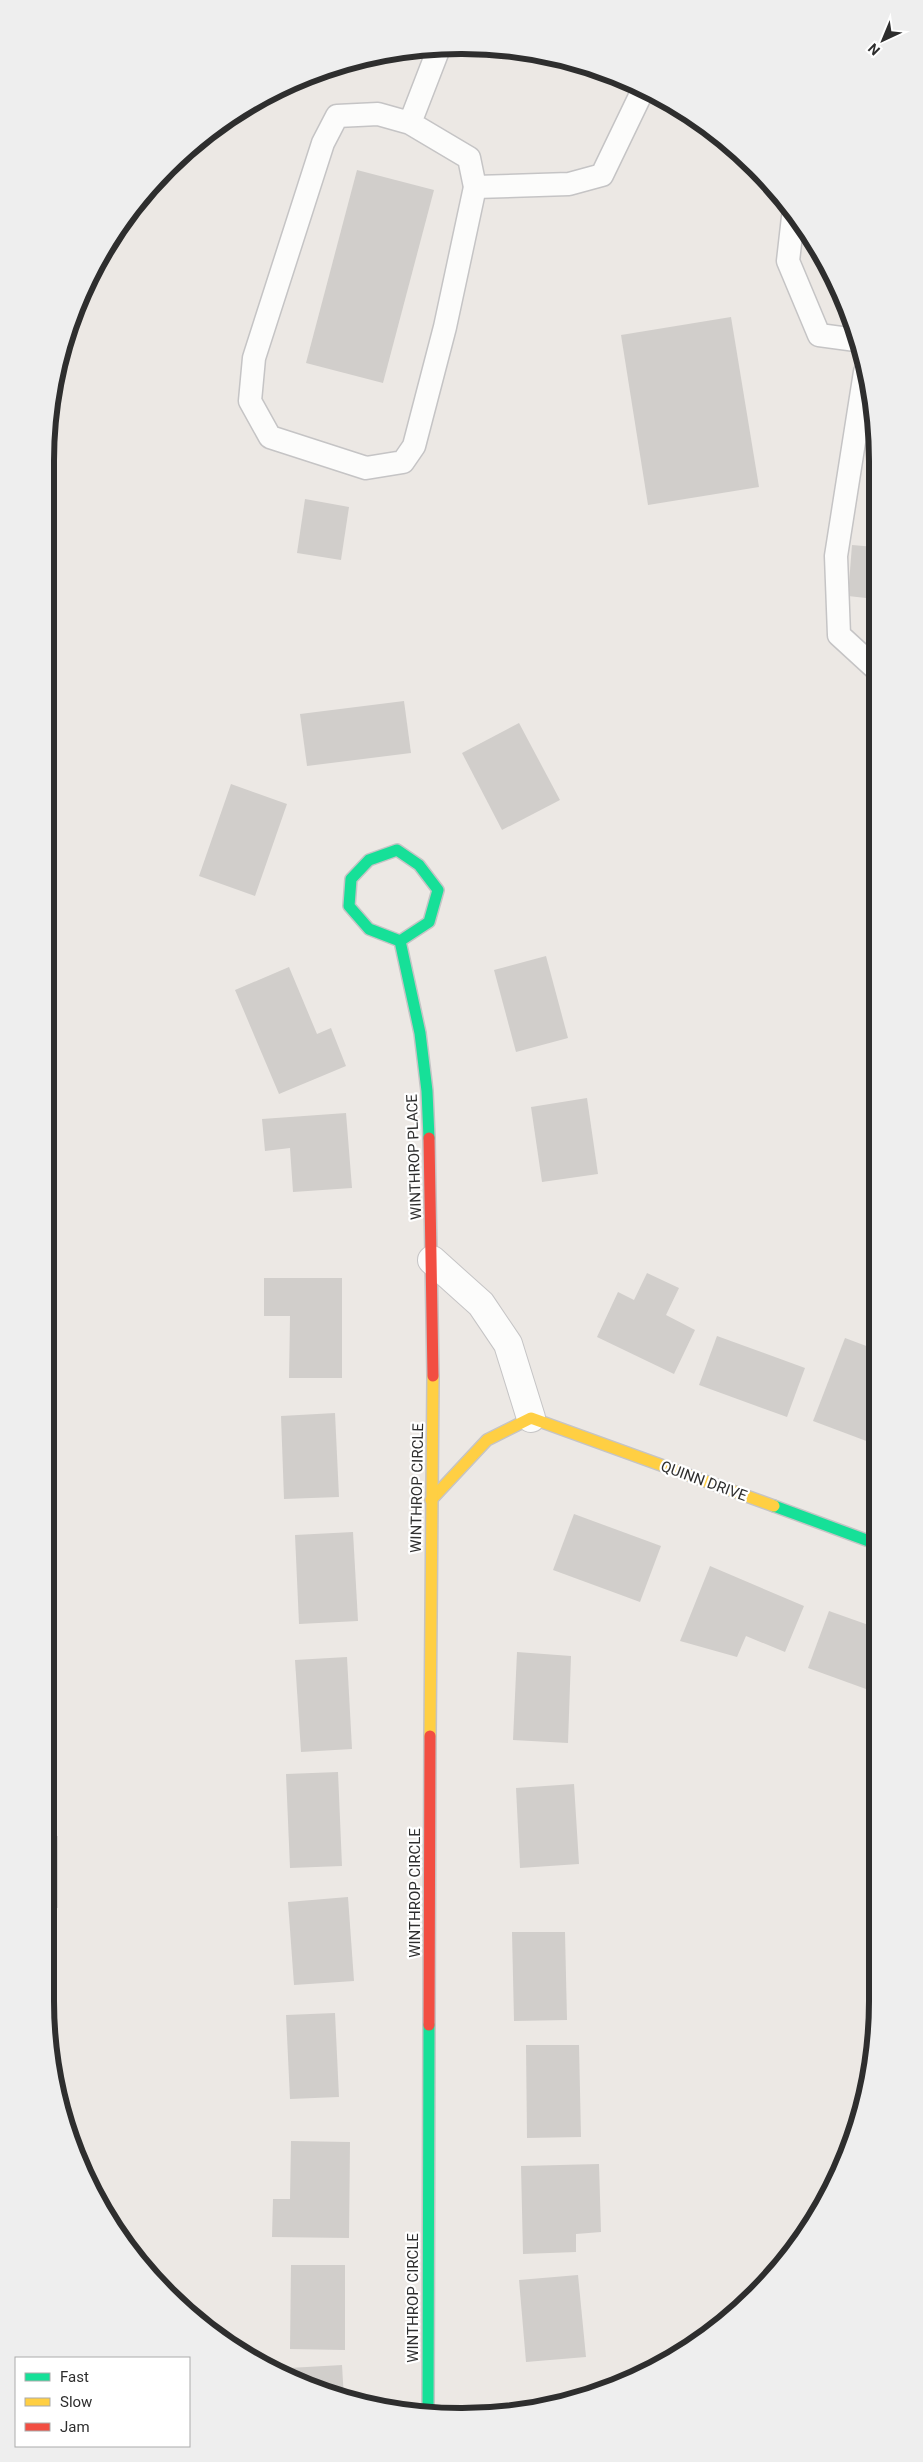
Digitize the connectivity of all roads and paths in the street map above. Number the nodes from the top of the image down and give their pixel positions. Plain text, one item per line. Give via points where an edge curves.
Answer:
1 (436, 55) edge
2 (640, 95) edge
3 (410, 123) junction
4 (475, 188) junction
5 (792, 223) edge
6 (850, 339) edge
7 (862, 389) edge
8 (869, 662) edge
9 (400, 941) junction
10 (432, 1260) junction
11 (433, 1374) joint
12 (532, 1418) junction
13 (431, 1500) junction
14 (869, 1541) edge
15 (428, 2406) edge

1 - 3 lane
2 - 4 lane via 602,175 569,184
3 - 4 lane via 469,158
3 - 4 lane via 378,114 337,116 323,143 254,358 250,401 270,437 366,468 403,462 414,446 443,336
5 - 6 lane via 788,262 819,335
7 - 8 lane via 836,556 839,635
9 - 9 street via 369,928 349,906 351,879 369,860 397,850 419,865 438,890 429,922
9 - 10 street, WINTHROP PLACE via 420,1033 427,1091
10 - 11 street, WINTHROP PLACE
10 - 12 street via 481,1304 508,1344
11 - 13 street, WINTHROP CIRCLE
12 - 13 street via 487,1440
12 - 14 street, QUINN DRIVE
13 - 15 street, WINTHROP CIRCLE

